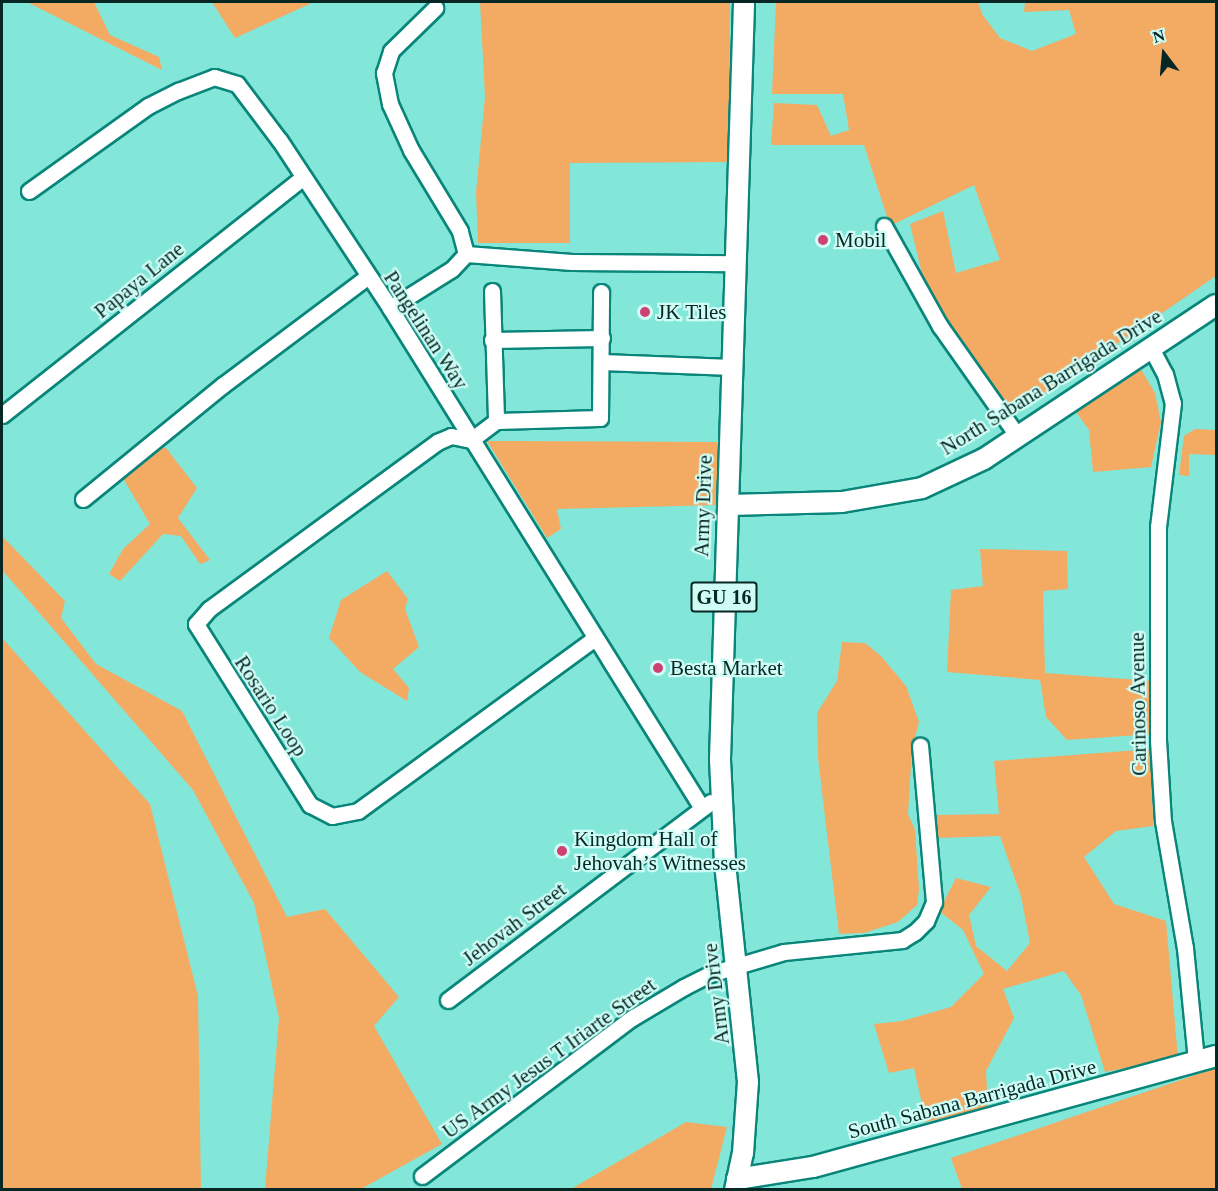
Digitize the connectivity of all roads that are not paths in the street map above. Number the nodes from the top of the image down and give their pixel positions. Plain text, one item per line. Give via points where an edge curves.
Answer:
1 (744, 2) edge
2 (435, 8) dead end
3 (303, 177) junction
4 (29, 191) dead end
5 (884, 226) dead end
6 (466, 254) junction
7 (735, 263) junction
8 (367, 277) junction
9 (492, 291) dead end
10 (601, 292) dead end
11 (1216, 305) edge
12 (390, 308) junction
13 (602, 338) junction
14 (492, 340) junction
15 (1151, 348) junction
16 (603, 362) junction
17 (730, 367) junction
18 (2, 415) edge
19 (496, 421) junction
20 (1017, 435) junction
21 (471, 440) junction
22 (83, 499) dead end
23 (729, 505) junction
24 (595, 638) junction
25 (920, 746) dead end
26 (720, 795) junction
27 (702, 808) junction
28 (737, 965) junction
29 (448, 1000) dead end
30 (1216, 1056) edge
31 (1196, 1061) junction
32 (422, 1176) dead end
33 (736, 1184) edge

1 - 7 main road, Army Drive / GU 16
2 - 6 street via 391,51 384,73 390,104 460,231
3 - 4 street, Pangelinan Way via 237,84 214,78 148,106
3 - 8 street, Pangelinan Way
3 - 18 street, Papaya Lane
5 - 20 street via 940,326
6 - 7 street via 572,262
6 - 12 street via 452,269
7 - 17 main road, Army Drive / GU 16
8 - 12 street, Pangelinan Way
8 - 22 street via 223,385
9 - 14 street
10 - 13 street
11 - 15 main road, North Sabana Barrigada Drive
12 - 21 street, Pangelinan Way
13 - 14 street
13 - 16 street
14 - 19 street
15 - 20 main road, North Sabana Barrigada Drive
15 - 31 street, Carinoso Avenue via 1165,374 1173,403 1158,527 1158,740 1163,821 1185,948
16 - 17 street
16 - 19 street via 600,418
17 - 23 main road, Army Drive / GU 16
19 - 21 street
20 - 23 main road, North Sabana Barrigada Drive via 964,469 894,496 812,504
21 - 24 street, Pangelinan Way
21 - 24 street, Rosario Loop via 451,436 437,442 353,501 198,618 198,633 309,805 332,816 358,811
23 - 26 main road, Army Drive / GU 16
24 - 27 street, Pangelinan Way
25 - 28 street, US Army Jesus T Iriarte Street via 934,902 926,921 902,940 784,952
26 - 27 street, Jehovah Street
26 - 28 main road, Army Drive / GU 16
27 - 29 street, Jehovah Street
28 - 32 street, US Army Jesus T Iriarte Street via 684,987 632,1018
28 - 33 main road, Army Drive / GU 16 via 748,1082
30 - 31 main road, South Sabana Barrigada Drive
31 - 33 main road, South Sabana Barrigada Drive via 813,1167

